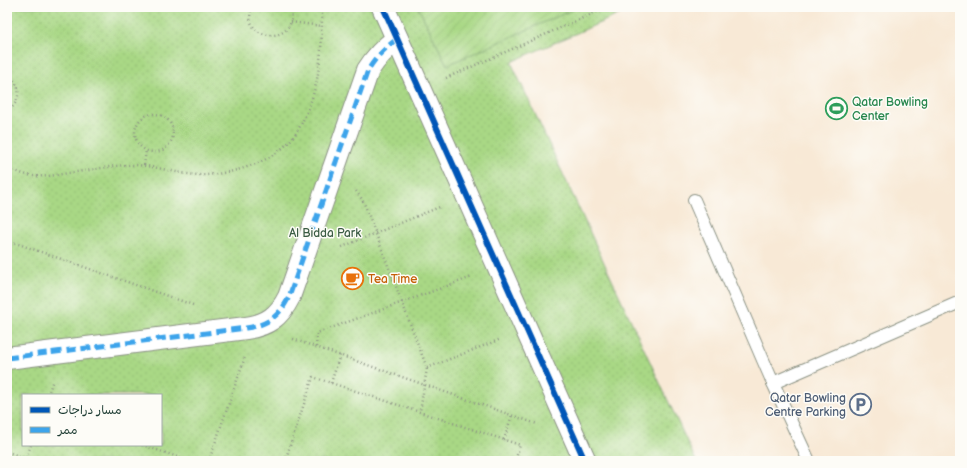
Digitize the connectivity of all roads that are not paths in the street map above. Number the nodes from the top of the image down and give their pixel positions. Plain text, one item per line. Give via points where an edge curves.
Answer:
1 (384, 7) edge
2 (397, 39) junction
3 (694, 200) dead end
4 (960, 302) edge
5 (7, 358) edge
6 (773, 382) junction
7 (585, 461) edge
8 (809, 461) edge

1 - 2 street
2 - 5 street via 381,52 368,70 289,297 272,319 256,327
2 - 7 street
3 - 6 lane
4 - 6 lane
6 - 8 lane

